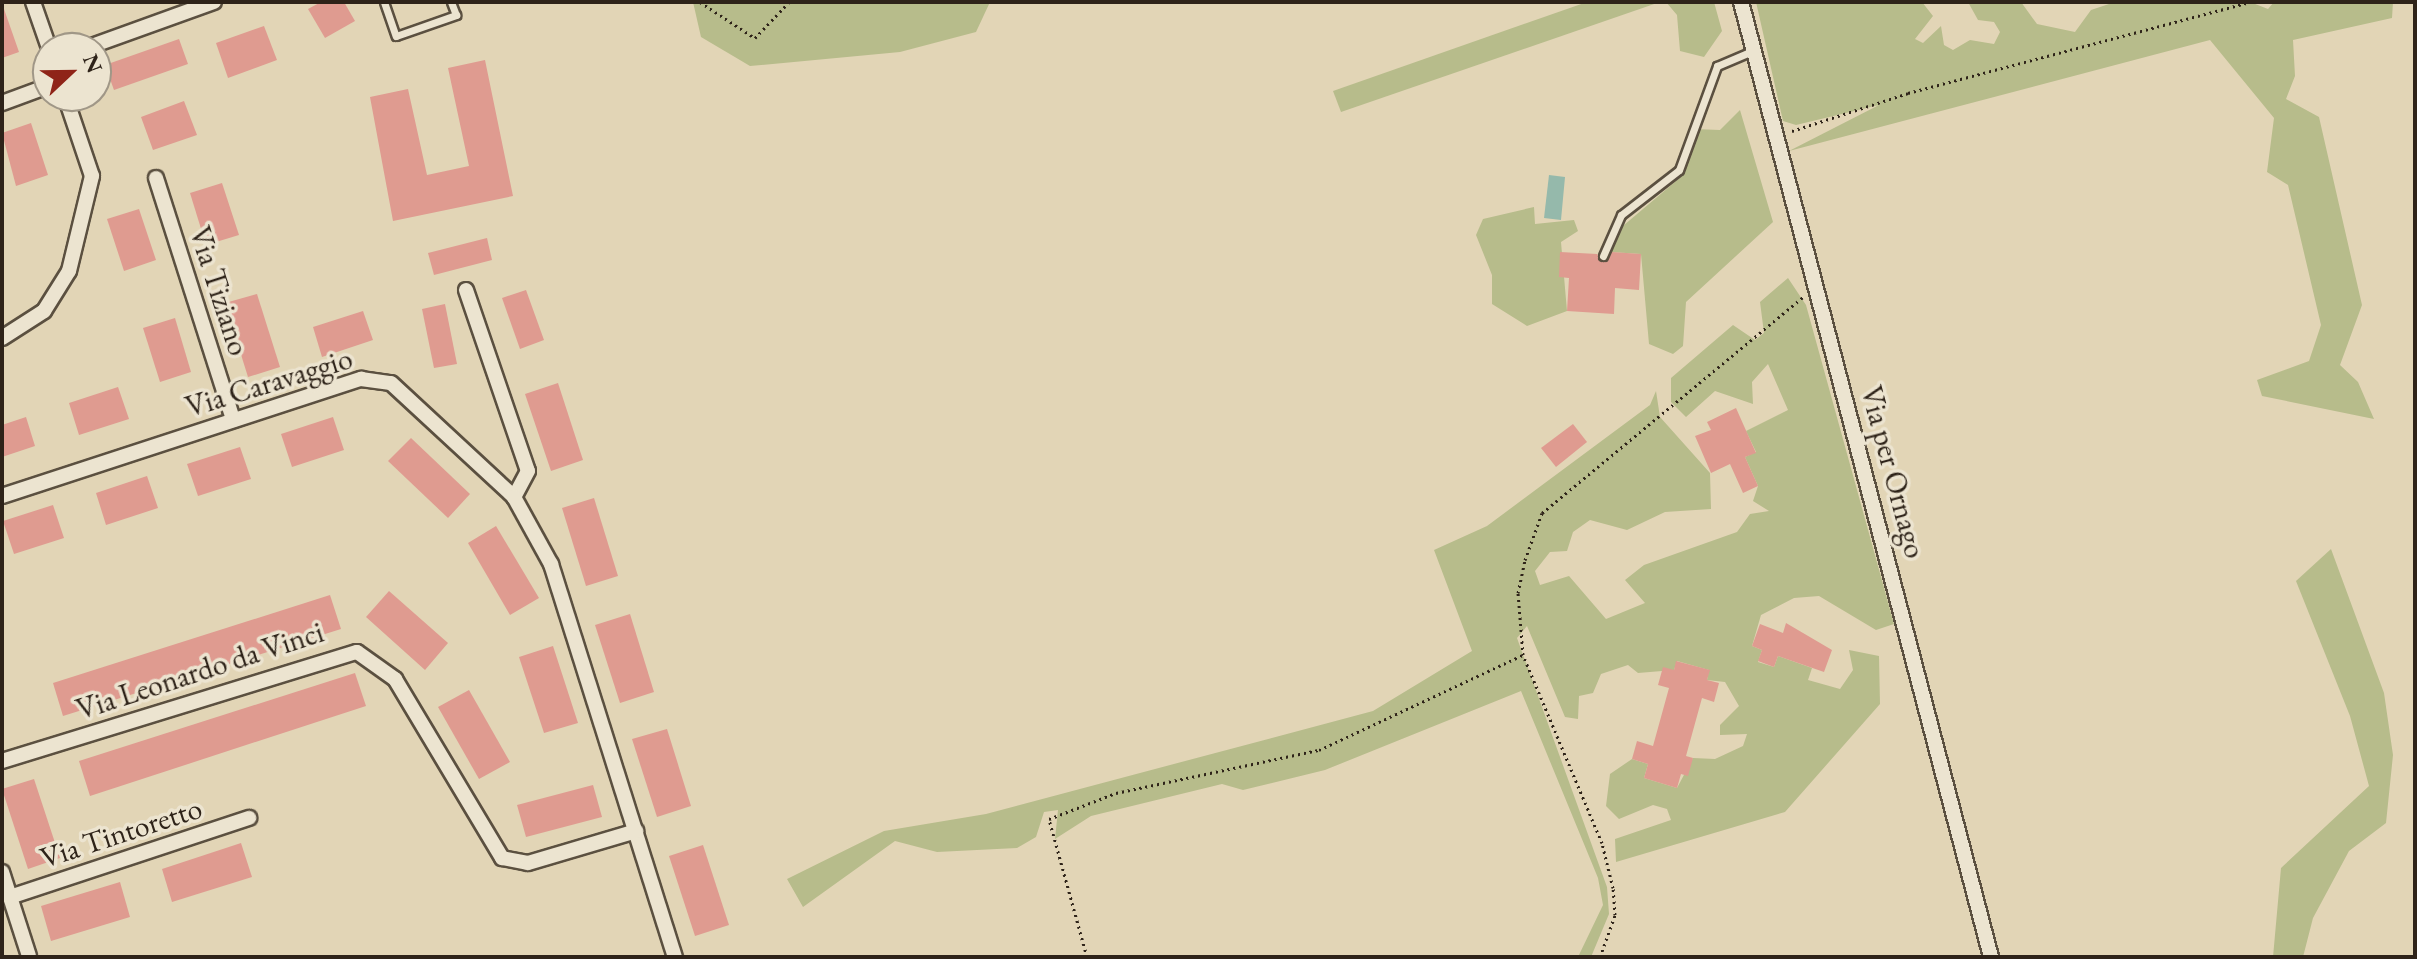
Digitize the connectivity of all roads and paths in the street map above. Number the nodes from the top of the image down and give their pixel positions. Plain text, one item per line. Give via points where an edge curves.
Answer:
1 (33, 2) edge
2 (214, 2) edge
3 (384, 2) edge
4 (451, 2) edge
5 (700, 2) edge
6 (789, 2) edge
7 (1741, 2) edge
8 (2250, 2) edge
9 (43, 32) edge
10 (112, 39) edge
11 (1753, 51) junction
12 (32, 92) edge
13 (2, 103) edge
14 (70, 112) edge
15 (1774, 137) junction
16 (156, 178) dead end
17 (1603, 256) dead end
18 (1815, 287) junction
19 (466, 290) dead end
20 (2, 338) edge
21 (233, 420) junction
22 (2, 496) edge
23 (514, 497) junction
24 (1523, 655) junction
25 (2, 761) edge
26 (249, 818) dead end
27 (636, 831) junction
28 (2, 872) edge
29 (10, 897) junction
30 (29, 956) edge
31 (675, 957) edge
32 (1087, 957) edge
33 (1600, 957) edge
34 (1991, 957) edge

1 - 9 street
2 - 10 street
3 - 4 lane via 396,36 456,15
5 - 6 path via 755,38
7 - 11 street, Via per Ornago
8 - 15 path via 1908,93
11 - 15 street, Via per Ornago
11 - 17 lane via 1717,66 1679,170 1621,215
12 - 13 street
14 - 20 street via 92,176 69,271 44,311
15 - 18 street, Via per Ornago
16 - 21 street, Via Tiziano
18 - 24 path via 1542,513 1518,593
18 - 34 street, Via per Ornago
19 - 23 street via 528,471
21 - 22 street, Via Caravaggio
21 - 23 street, Via Caravaggio via 377,378
23 - 27 street, Via Caravaggio via 558,580
24 - 32 path via 1319,750 1116,793 1049,819
24 - 33 path via 1602,843 1615,915
25 - 27 street, Via Leonardo da Vinci via 357,652 395,679 502,858 528,863
26 - 29 street, Via Tintoretto
27 - 31 street, Via Caravaggio
28 - 29 street
29 - 30 street

